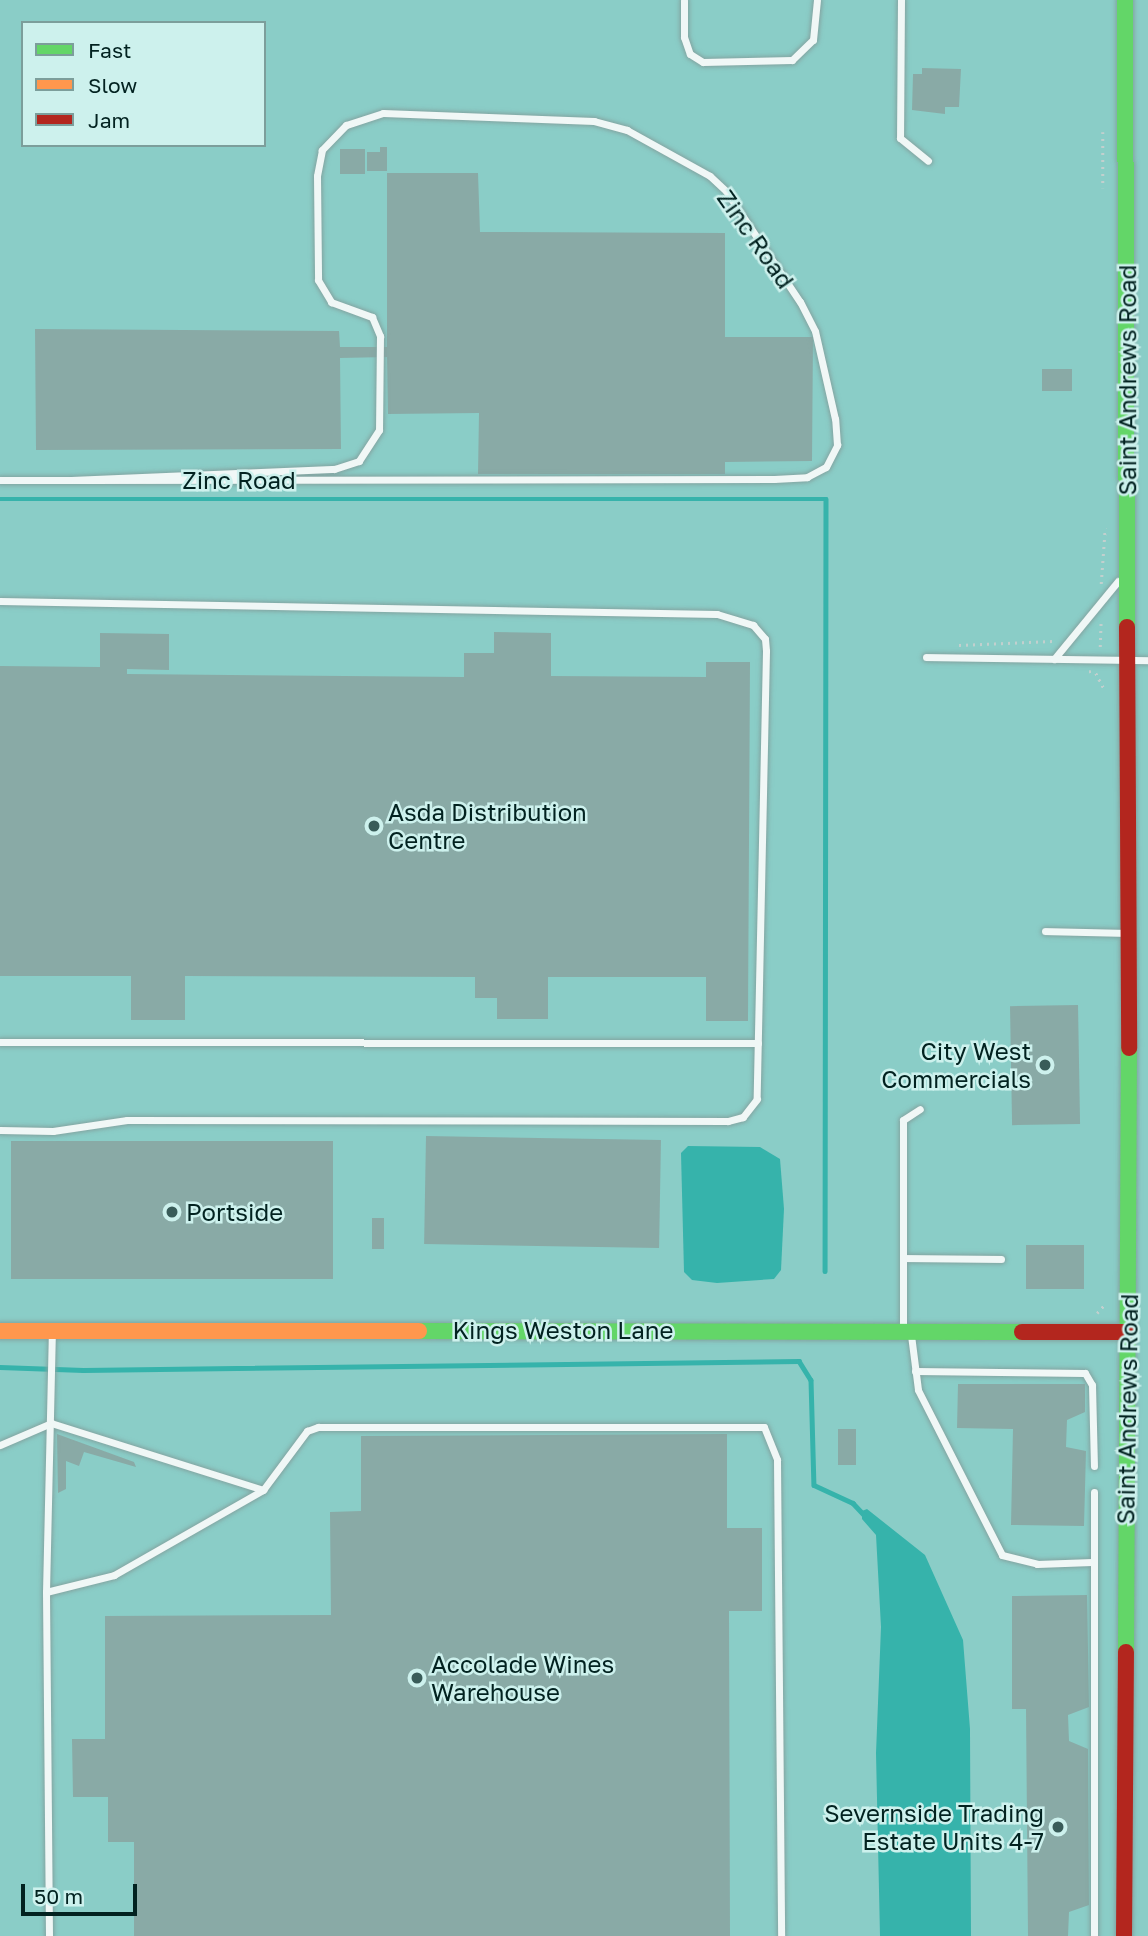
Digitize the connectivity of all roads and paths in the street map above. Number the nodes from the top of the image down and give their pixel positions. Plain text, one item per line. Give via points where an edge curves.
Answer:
1 (684, 0) edge
2 (817, 0) edge
3 (901, 0) edge
4 (1125, 0) edge
5 (1103, 120) dead end
6 (928, 161) dead end
7 (1104, 201) dead end
8 (0, 480) edge
9 (74, 481) junction
10 (1105, 523) dead end
11 (1128, 568) junction
12 (1101, 586) dead end
13 (0, 601) edge
14 (1096, 611) junction
15 (1063, 638) dead end
16 (956, 646) dead end
17 (926, 657) dead end
18 (1054, 659) junction
19 (1100, 659) junction
20 (1129, 660) junction
21 (1148, 660) edge
22 (1080, 669) dead end
23 (1096, 673) junction
24 (1106, 693) dead end
25 (1045, 931) dead end
26 (1129, 933) junction
27 (0, 1042) edge
28 (758, 1044) junction
29 (920, 1108) dead end
30 (0, 1130) edge
31 (904, 1258) junction
32 (1001, 1258) dead end
33 (1106, 1295) dead end
34 (0, 1331) edge
35 (52, 1331) junction
36 (907, 1331) junction
37 (1096, 1332) junction
38 (1127, 1332) junction
39 (915, 1371) junction
40 (51, 1423) junction
41 (0, 1445) edge
42 (1094, 1466) dead end
43 (263, 1490) junction
44 (1094, 1492) dead end
45 (1092, 1562) junction
46 (46, 1592) junction
47 (49, 1936) edge
48 (781, 1936) edge
49 (1094, 1936) edge
50 (1124, 1936) edge

1 - 2 lane via 684,37 690,54 703,62 792,60 813,40
3 - 6 lane via 900,138
4 - 11 main road, Saint Andrews Road
5 - 7 path
8 - 9 lane, Zinc Road
9 - 9 lane, Zinc Road via 334,469 359,461 379,430 380,336 372,317 331,302 318,280 317,176 322,150 346,125 383,113 594,121 627,130 710,176 726,191 805,312 832,387 837,445 825,467 807,477
10 - 12 path
11 - 14 lane
11 - 20 main road, Saint Andrews Road
13 - 28 lane via 717,614 753,625 765,639 766,651
14 - 18 lane
14 - 19 path via 1101,614
15 - 16 path
17 - 18 lane
18 - 19 lane
19 - 20 lane
19 - 23 path
20 - 21 lane
20 - 26 main road, Saint Andrews Road
22 - 23 path
23 - 24 path
25 - 26 lane
26 - 38 main road, Saint Andrews Road
27 - 28 lane
28 - 30 lane via 755,1106 743,1117 728,1121 127,1121 53,1131
29 - 31 lane via 903,1119
31 - 32 lane
31 - 36 lane
33 - 37 path via 1105,1306 1096,1314
34 - 35 main road, Kings Weston Lane
35 - 36 main road, Kings Weston Lane
35 - 40 lane
36 - 37 main road, Kings Weston Lane
36 - 39 lane
37 - 38 main road, Kings Weston Lane
38 - 50 main road, Saint Andrews Road
39 - 42 lane via 1084,1373 1092,1385
39 - 45 lane via 919,1390 1002,1555 1037,1563
40 - 41 lane
40 - 43 lane
40 - 46 lane
43 - 46 lane via 114,1576
43 - 48 lane via 307,1431 318,1427 764,1427 777,1460
44 - 45 lane
45 - 49 lane
46 - 47 lane

